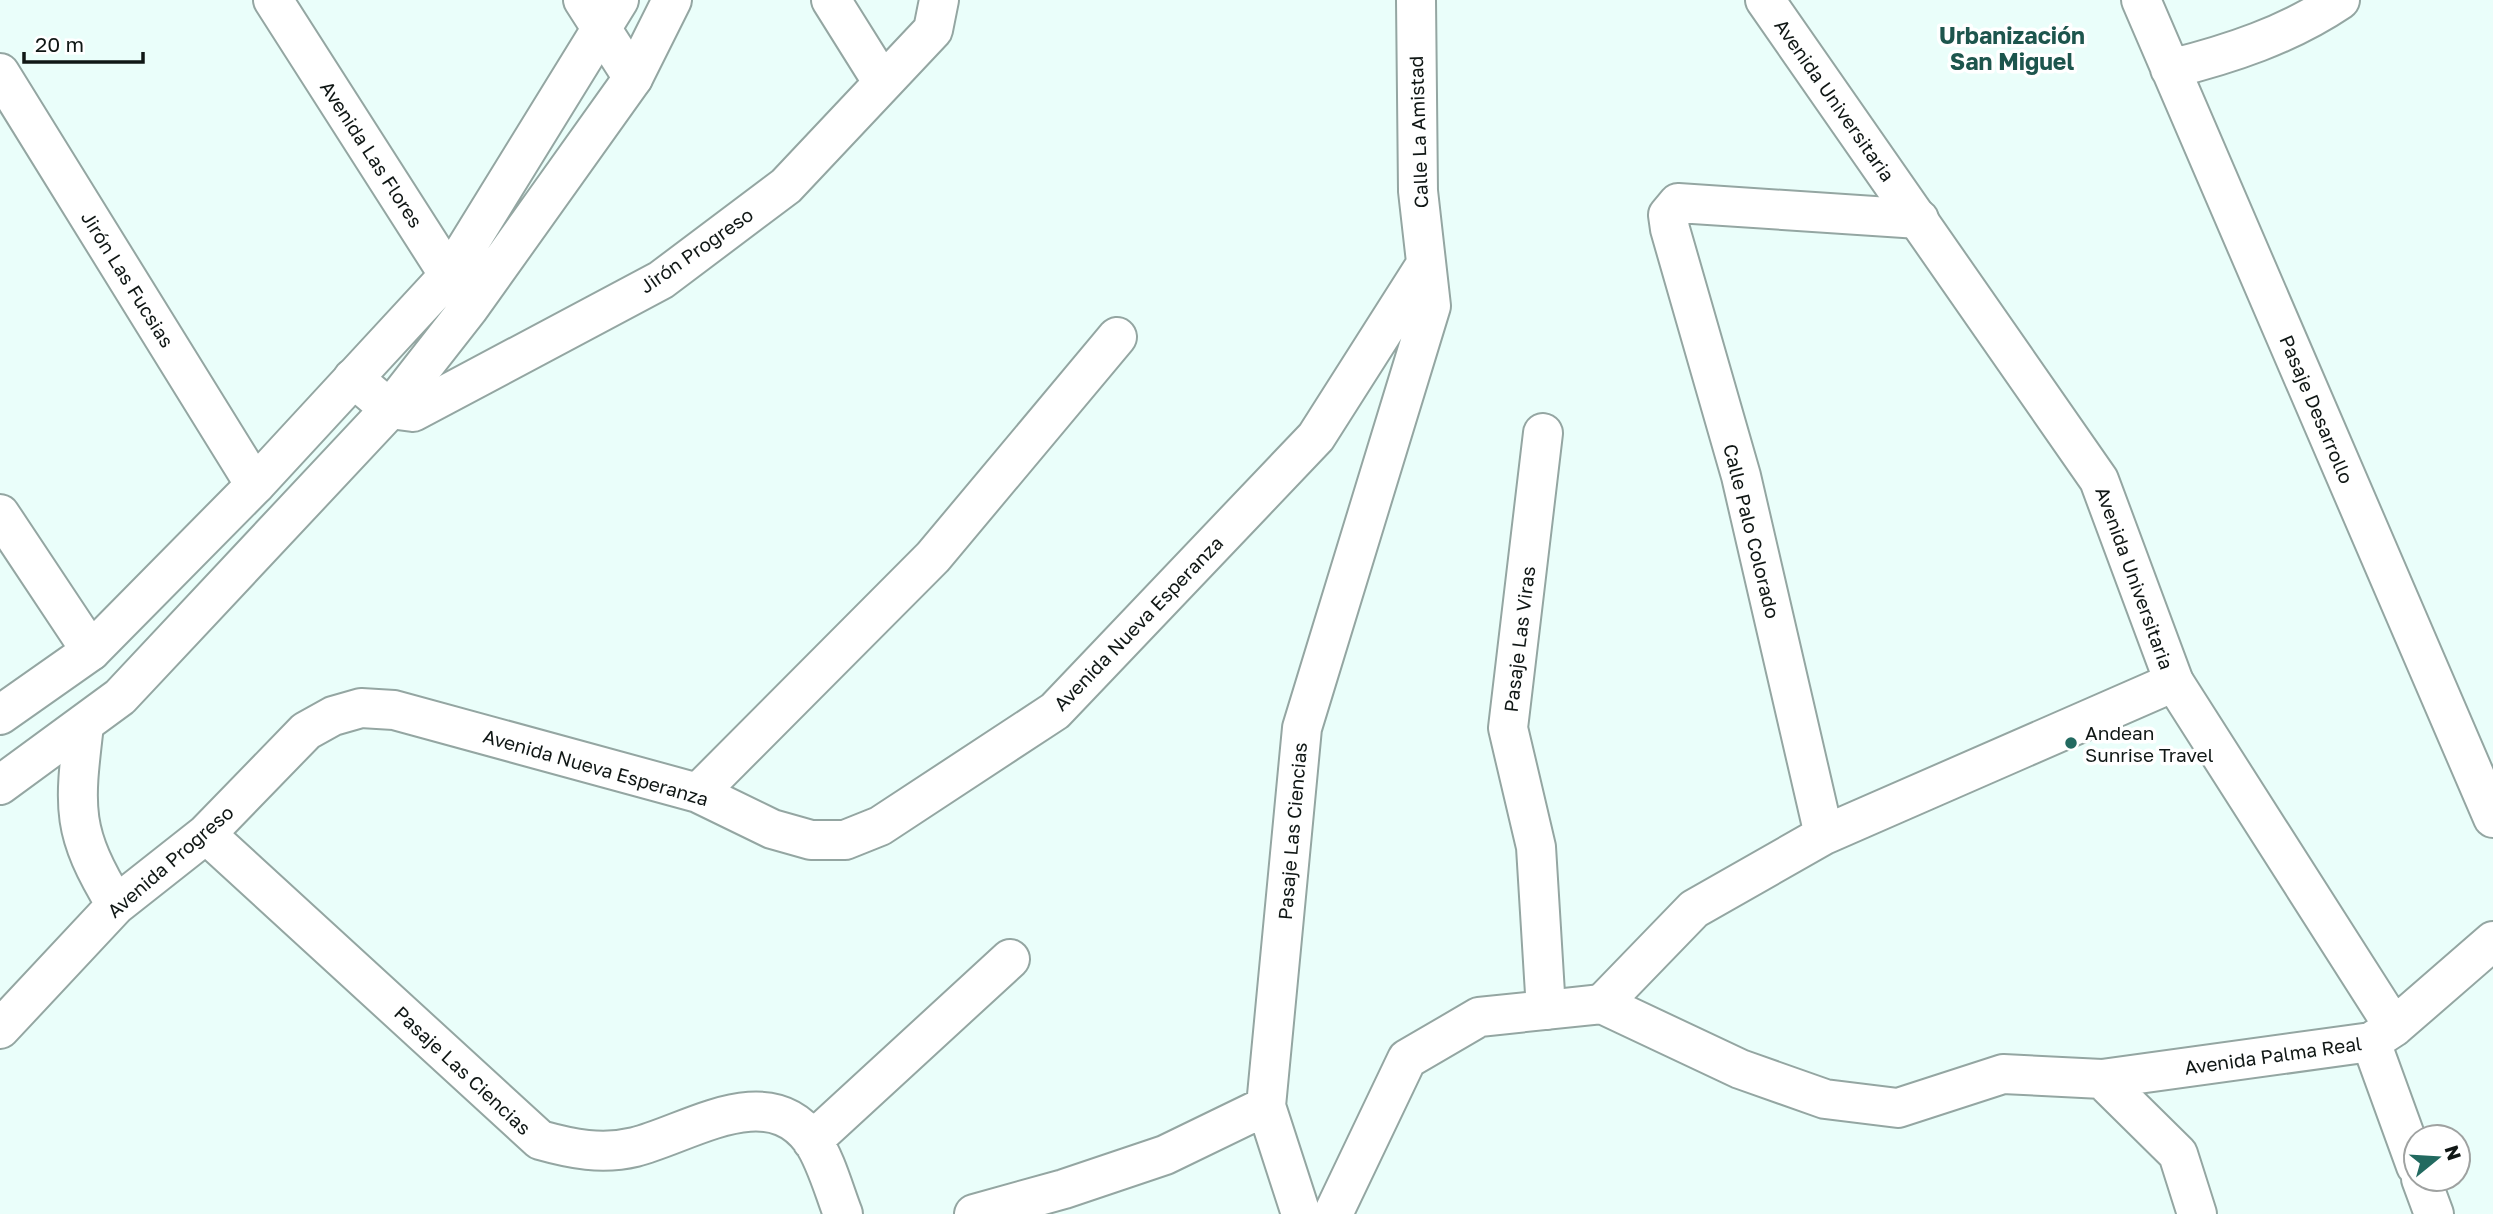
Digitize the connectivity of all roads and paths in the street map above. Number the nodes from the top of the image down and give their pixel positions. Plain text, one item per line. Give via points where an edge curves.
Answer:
1 (273, 0) edge
2 (672, 0) edge
3 (831, 0) edge
4 (939, 0) edge
5 (1416, 0) edge
6 (1765, 0) edge
7 (2141, 0) edge
8 (2340, 0) edge
9 (601, 10) edge
10 (2170, 69) junction
11 (0, 73) edge
12 (633, 78) junction
13 (883, 83) junction
14 (1919, 219) junction
15 (1426, 264) junction
16 (450, 274) junction
17 (470, 308) junction
18 (1117, 337) dead end
19 (353, 378) junction
20 (390, 409) junction
21 (1543, 433) dead end
22 (256, 485) junction
23 (0, 514) edge
24 (91, 651) junction
25 (2174, 682) junction
26 (394, 710) joint
27 (0, 715) edge
28 (84, 725) junction
29 (5, 771) edge
30 (698, 793) junction
31 (2493, 818) edge
32 (206, 834) junction
33 (1824, 835) junction
34 (116, 905) junction
35 (2493, 941) edge
36 (1010, 959) dead end
37 (1602, 1004) junction
38 (1546, 1010) junction
39 (0, 1029) edge
40 (2383, 1035) junction
41 (2102, 1079) junction
42 (1266, 1106) junction
43 (2405, 1123) edge
44 (812, 1141) junction
45 (2426, 1193) edge
46 (843, 1214) edge
47 (974, 1214) edge
48 (1301, 1214) edge
49 (1333, 1214) edge
50 (2197, 1214) edge
51 (2434, 1214) edge

1 - 16 street, Avenida Las Flores
2 - 12 street
3 - 13 street
4 - 13 street, Jirón Progreso via 933,30
5 - 15 street, Calle La Amistad via 1418,191
6 - 14 street, Avenida Universitaria
7 - 10 street, Pasaje Desarrollo
8 - 10 street via 2304,24 2222,56
9 - 12 street
9 - 16 street
10 - 31 street, Pasaje Desarrollo
11 - 22 street, Jirón Las Fucsias
12 - 17 street
13 - 20 street, Jirón Progreso via 786,186 660,280 413,412
14 - 25 street, Avenida Universitaria via 2099,480
14 - 33 street, Calle Palo Colorado via 1678,203 1668,215 1741,477
15 - 30 street, Avenida Nueva Esperanza via 1316,438 1055,711 880,826 845,840 811,840 772,828
15 - 42 street, Pasaje Las Ciencias via 1431,306 1302,728
16 - 17 street, Avenida Las Flores
16 - 19 street
17 - 20 street
18 - 30 street via 933,557
19 - 20 street
19 - 22 street
20 - 28 street via 120,697
21 - 38 street, Pasaje Las Viras via 1508,728 1536,846
22 - 24 street
23 - 24 street
24 - 27 street
25 - 33 street
25 - 40 street, Avenida Universitaria
26 - 30 street, Avenida Nueva Esperanza
26 - 32 street, Avenida Progreso via 361,708 306,731
28 - 29 street
28 - 34 street via 76,791 79,830 90,861
32 - 34 street, Avenida Progreso
32 - 44 street, Pasaje Las Ciencias via 540,1140 582,1152 633,1147 739,1110 788,1117
33 - 37 street via 1694,909
34 - 39 street, Avenida Progreso
35 - 40 street
36 - 44 street
37 - 38 street
37 - 41 street, Avenida Palma Real via 1740,1069 1825,1099 1898,1108 2003,1074
38 - 49 street via 1479,1017 1407,1059
40 - 41 street, Avenida Palma Real
40 - 43 street, Avenida Universitaria
41 - 50 street via 2178,1154
42 - 47 street via 1165,1154
42 - 48 street
44 - 46 street, Pasaje Las Ciencias
45 - 51 street

